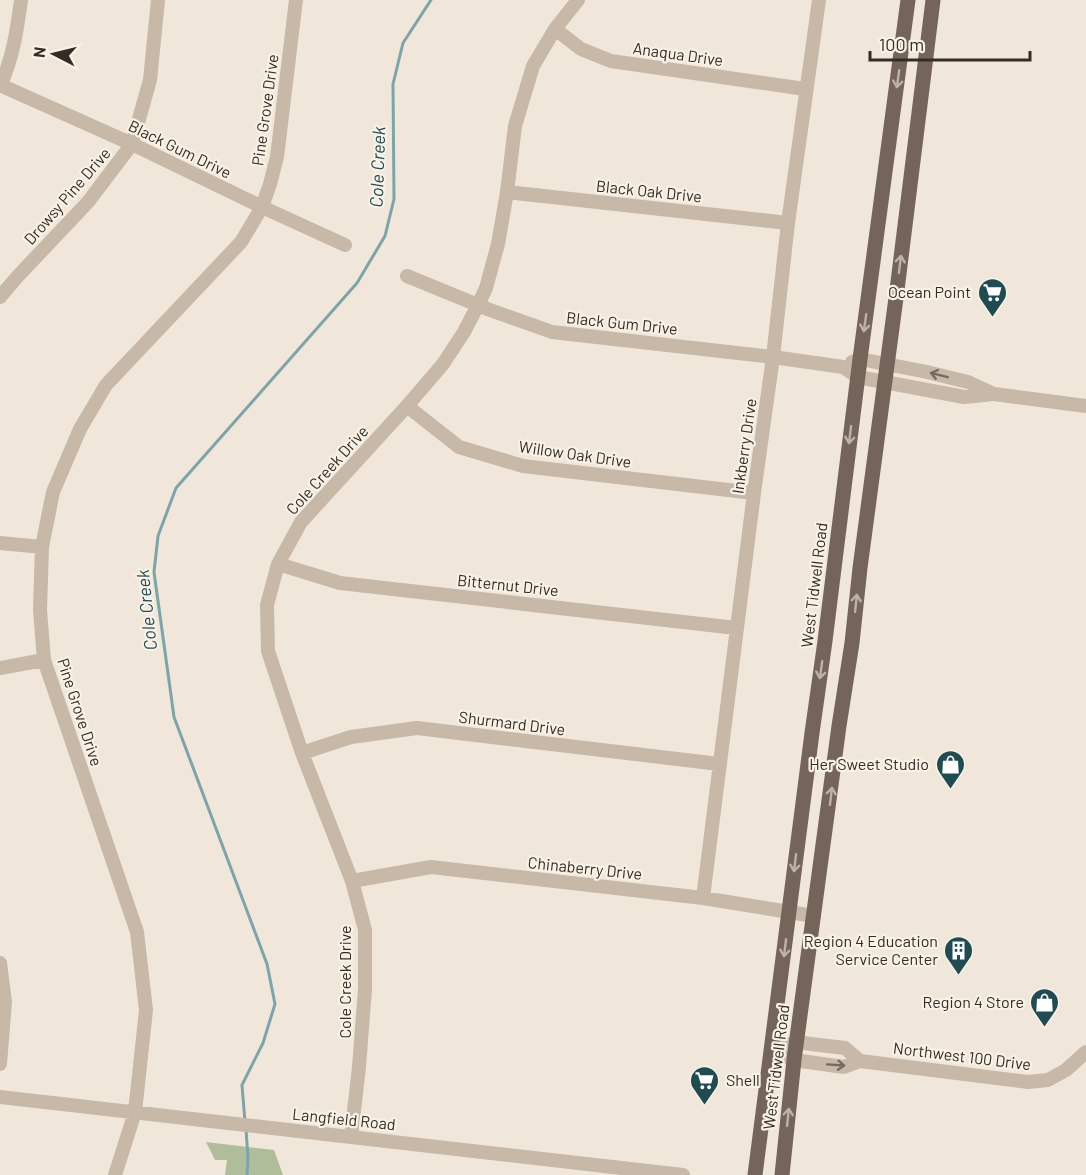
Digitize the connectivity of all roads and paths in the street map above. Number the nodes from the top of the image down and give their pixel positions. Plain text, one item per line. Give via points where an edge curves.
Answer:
1 (21, 0) edge
2 (158, 0) edge
3 (296, 0) edge
4 (578, 0) edge
5 (819, 0) edge
6 (908, 0) edge
7 (933, 0) edge
8 (555, 29) junction
9 (0, 85) edge
10 (806, 89) junction
11 (132, 144) junction
12 (507, 192) junction
13 (262, 207) junction
14 (788, 223) junction
15 (345, 245) dead end
16 (406, 276) dead end
17 (0, 297) edge
18 (478, 306) junction
19 (773, 357) junction
20 (860, 359) junction
21 (887, 364) junction
22 (843, 367) junction
23 (858, 377) junction
24 (885, 382) junction
25 (994, 394) junction
26 (407, 406) junction
27 (1086, 406) edge
28 (754, 493) junction
29 (0, 543) edge
30 (42, 547) junction
31 (278, 564) junction
32 (736, 628) junction
33 (825, 641) junction
34 (852, 643) junction
35 (44, 660) junction
36 (0, 668) edge
37 (302, 753) junction
38 (719, 764) junction
39 (352, 881) junction
40 (704, 898) junction
41 (789, 912) junction
42 (814, 916) junction
43 (0, 963) edge
44 (797, 1042) junction
45 (771, 1050) junction
46 (1086, 1052) edge
47 (794, 1060) junction
48 (860, 1061) junction
49 (0, 1064) edge
50 (0, 1097) edge
51 (135, 1112) junction
52 (351, 1137) junction
53 (115, 1175) edge
54 (683, 1175) edge
55 (755, 1175) edge
56 (782, 1175) edge

1 - 9 street via 10,63
2 - 11 street, Drowsy Pine Drive via 150,80
3 - 13 street, Pine Grove Drive via 277,157
4 - 8 street, Cole Creek Drive
5 - 10 street, Inkberry Drive
6 -> 20 main road, West Tidwell Road
21 -> 7 main road, West Tidwell Road
8 - 10 street, Anaqua Drive via 581,50 611,61
8 - 12 street, Cole Creek Drive via 533,66 515,126
9 - 11 street, Black Gum Drive
10 - 14 street, Inkberry Drive
11 - 13 street, Black Gum Drive
11 - 17 street, Drowsy Pine Drive via 88,202
12 - 14 street, Black Oak Drive
12 - 18 street, Cole Creek Drive via 498,243
13 - 15 street, Black Gum Drive
13 - 30 street, Pine Grove Drive via 242,242 106,385 80,429 53,492
14 - 19 street, Inkberry Drive
16 - 18 street, Black Gum Drive
18 - 19 street, Black Gum Drive via 552,332
18 - 26 street, Cole Creek Drive via 443,364
19 - 22 street, Black Gum Drive
19 - 28 street, Inkberry Drive
20 - 21 street
20 - 22 street
20 - 23 main road, West Tidwell Road
21 - 24 main road, West Tidwell Road
25 -> 21 street via 968,382
22 - 23 street, Black Gum Drive
23 - 24 street
23 -> 33 main road, West Tidwell Road
24 - 25 street via 964,398
34 -> 24 main road, West Tidwell Road
25 - 27 street
26 - 28 street, Willow Oak Drive via 459,447 523,466
26 - 31 street, Cole Creek Drive via 301,522
28 - 32 street, Inkberry Drive
29 - 30 street
30 - 35 street, Pine Grove Drive via 40,610
31 - 32 street, Bitternut Drive via 340,583
31 - 37 street, Cole Creek Drive via 267,604 268,651
32 - 38 street, Inkberry Drive
33 - 34 main road
33 -> 41 main road, West Tidwell Road
42 -> 34 main road, West Tidwell Road
35 - 36 street
35 - 51 street, Pine Grove Drive via 137,932 146,1010
37 - 38 street, Shurmard Drive via 351,736 417,728
37 - 39 street, Cole Creek Drive
38 - 40 street, Inkberry Drive
39 - 40 street, Chinaberry Drive via 431,867
39 - 52 street, Cole Creek Drive via 365,930 365,990
40 - 41 street, Chinaberry Drive
41 - 42 street, Chinaberry Drive
41 -> 45 main road, West Tidwell Road
42 - 44 main road, West Tidwell Road
43 - 49 street via 5,1002
44 - 45 street, Northwest 100 Drive
44 - 47 main road, West Tidwell Road
44 - 48 street, Northwest 100 Drive via 845,1048
45 - 47 street, Northwest 100 Drive
45 - 55 main road, West Tidwell Road
46 - 48 street, Northwest 100 Drive via 1048,1080 1028,1082
47 -> 48 street, Northwest 100 Drive via 844,1067
56 -> 47 main road, West Tidwell Road
50 - 51 street, Langfield Road
51 - 52 street, Langfield Road
51 - 53 street, Pine Grove Drive
52 - 54 street, Langfield Road

